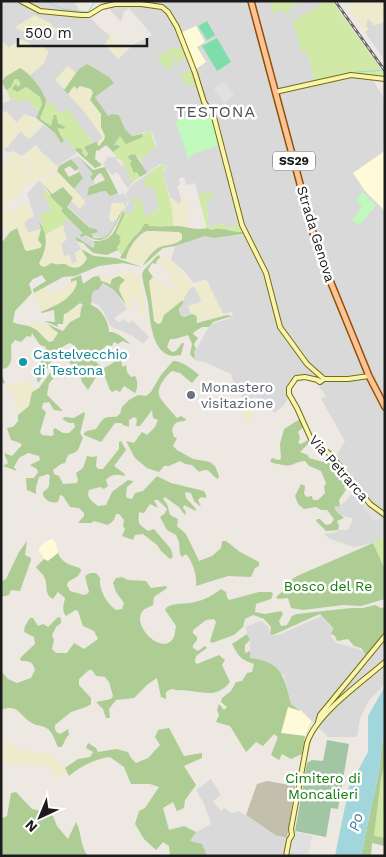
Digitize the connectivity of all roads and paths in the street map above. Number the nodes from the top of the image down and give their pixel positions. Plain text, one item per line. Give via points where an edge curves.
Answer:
1 (21, 1) edge
2 (251, 1) edge
3 (385, 79) edge
4 (275, 92) junction
5 (369, 376) junction
6 (318, 378) junction
7 (385, 407) edge
8 (385, 515) edge
9 (385, 636) edge
10 (385, 662) edge
11 (318, 722) junction
12 (286, 856) edge

1 - 6 street via 40,11 81,15 118,3 159,6 168,12 194,69 204,102 214,117 242,225 266,273 279,324
2 - 4 main road, Strada Genova / SS29
3 - 4 street via 350,75
4 - 5 main road, Strada Genova / SS29 via 318,251
5 - 6 street, Via Petrarca via 324,379 321,382
5 - 7 main road, Strada Genova
6 - 8 street, Via Petrarca via 296,378 288,390 290,398 311,439 331,455 370,504
9 - 11 street via 320,715
10 - 11 street
11 - 12 street via 306,743

